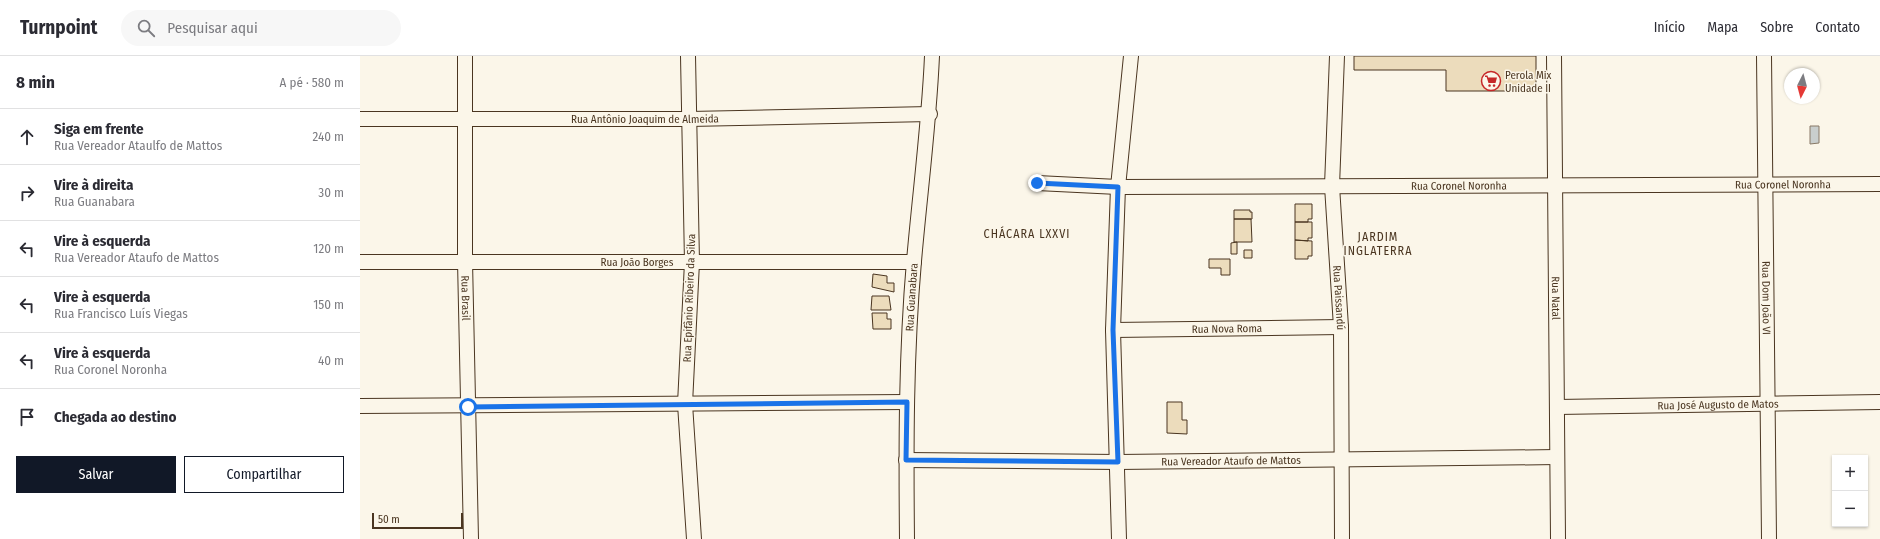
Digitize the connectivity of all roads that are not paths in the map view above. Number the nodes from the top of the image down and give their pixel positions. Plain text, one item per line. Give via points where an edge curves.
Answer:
1 (465, 56) edge
2 (688, 56) edge
3 (932, 56) edge
4 (1131, 56) edge
5 (1337, 56) edge
6 (1554, 56) edge
7 (1764, 56) edge
8 (930, 114) junction
9 (360, 118) edge
10 (465, 119) junction
11 (689, 119) junction
12 (1037, 183) dead end
13 (1880, 184) edge
14 (1766, 185) junction
15 (1332, 186) junction
16 (1555, 186) junction
17 (1118, 187) junction
18 (465, 261) junction
19 (360, 262) edge
20 (692, 262) junction
21 (914, 262) junction
22 (1341, 328) junction
23 (1113, 330) junction
24 (907, 402) junction
25 (1880, 402) edge
26 (685, 404) junction
27 (1768, 405) junction
28 (360, 406) edge
29 (468, 407) junction
30 (1557, 408) junction
31 (1557, 457) junction
32 (906, 460) junction
33 (1341, 460) junction
34 (1118, 462) junction
35 (471, 539) edge
36 (694, 539) edge
37 (907, 539) edge
38 (1119, 539) edge
39 (1342, 539) edge
40 (1558, 539) edge
41 (1769, 539) edge

1 - 10 street, Rua Brasil
2 - 11 street, Rua Epifânio Ribeiro da Silva
3 - 8 street, Rua Guanabara
4 - 17 street
5 - 15 street, Rua Paissandú
6 - 16 street, Rua Natal
7 - 14 street, Rua Dom João VI
8 - 11 street, Rua Antônio Joaquim de Almeida
8 - 21 street, Rua Guanabara
9 - 10 street, Rua Antônio Joaquim de Almeida
10 - 11 street, Rua Antônio Joaquim de Almeida
10 - 18 street, Rua Brasil
11 - 20 street, Rua Epifânio Ribeiro da Silva
12 - 17 street, Rua Coronel Noronha
13 - 14 street, Rua Coronel Noronha
14 - 16 street, Rua Coronel Noronha
14 - 27 street, Rua Dom João VI
15 - 16 street, Rua Coronel Noronha
15 - 17 street, Rua Coronel Noronha
15 - 22 street, Rua Paissandú
16 - 30 street, Rua Natal
17 - 23 street
18 - 19 street, Rua João Borges
18 - 20 street, Rua João Borges
18 - 29 street, Rua Brasil
20 - 21 street, Rua João Borges
20 - 26 street, Rua Epifânio Ribeiro da Silva
21 - 24 street, Rua Guanabara
22 - 23 street, Rua Nova Roma
22 - 33 street, Rua Paissandú
23 - 34 street
24 - 26 street
24 - 32 street, Rua Guanabara
25 - 27 street, Rua José Augusto de Matos
26 - 29 street
26 - 36 street, Rua Epifânio Ribeiro da Silva
27 - 30 street, Rua José Augusto de Matos
27 - 41 street, Rua Dom João VI
28 - 29 street
29 - 35 street, Rua Brasil
30 - 31 street, Rua Natal
31 - 33 street, Rua Vereador Ataufo de Mattos
31 - 40 street, Rua Natal
32 - 34 street, Rua Vereador Ataufo de Mattos
32 - 37 street, Rua Guanabara
33 - 34 street, Rua Vereador Ataufo de Mattos
33 - 39 street, Rua Paissandú
34 - 38 street

